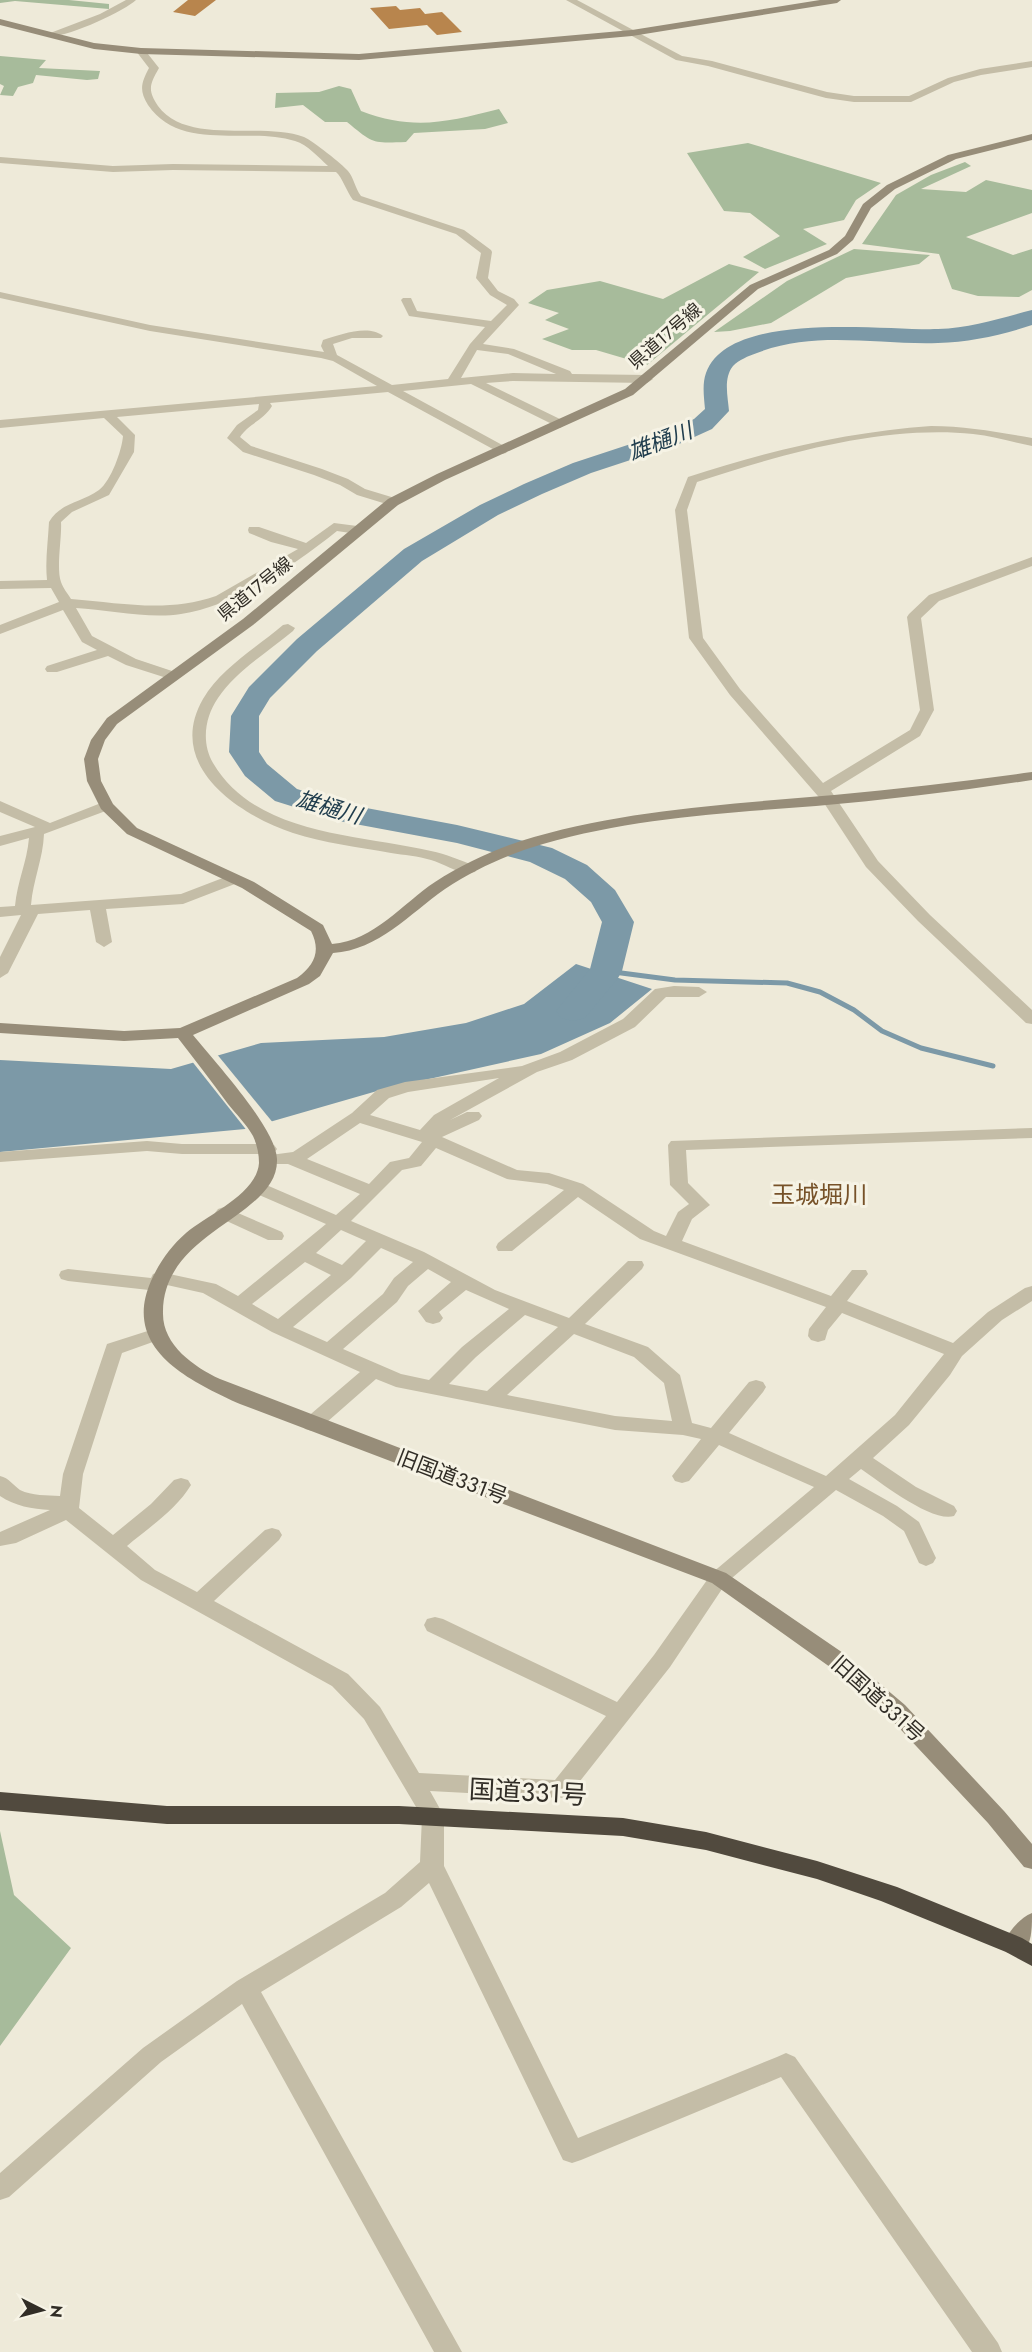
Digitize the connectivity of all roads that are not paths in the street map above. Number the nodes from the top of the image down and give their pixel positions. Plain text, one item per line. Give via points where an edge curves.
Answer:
1 (106, 0) edge
2 (570, 0) edge
3 (837, 0) edge
4 (130, 2) edge
5 (0, 22) edge
6 (634, 33) junction
7 (50, 35) junction
8 (141, 51) junction
9 (1032, 64) edge
10 (1032, 137) edge
11 (0, 160) edge
12 (337, 169) junction
13 (0, 295) edge
14 (407, 300) dead end
15 (492, 325) junction
16 (377, 336) dead end
17 (474, 346) junction
18 (332, 358) junction
19 (572, 378) junction
20 (647, 379) junction
21 (473, 381) junction
22 (452, 383) junction
23 (392, 389) junction
24 (262, 400) junction
25 (107, 414) junction
26 (0, 424) edge
27 (560, 424) junction
28 (1032, 442) edge
29 (502, 450) junction
30 (393, 502) junction
31 (254, 530) dead end
32 (357, 530) junction
33 (308, 547) junction
34 (1032, 561) edge
35 (56, 584) junction
36 (0, 585) edge
37 (68, 603) junction
38 (288, 628) dead end
39 (0, 630) edge
40 (108, 651) junction
41 (52, 669) dead end
42 (173, 676) junction
43 (1032, 777) edge
44 (825, 795) junction
45 (0, 806) edge
46 (106, 806) junction
47 (44, 829) junction
48 (0, 841) edge
49 (469, 869) junction
50 (234, 879) junction
51 (97, 905) junction
52 (28, 910) junction
53 (0, 912) edge
54 (104, 942) dead end
55 (325, 949) junction
56 (0, 973) edge
57 (699, 992) dead end
58 (1032, 1019) edge
59 (0, 1028) edge
60 (183, 1033) junction
61 (531, 1068) junction
62 (473, 1116) dead end
63 (358, 1117) junction
64 (1032, 1133) edge
65 (429, 1138) junction
66 (266, 1147) junction
67 (0, 1157) edge
68 (290, 1158) junction
69 (258, 1188) junction
70 (577, 1188) junction
71 (372, 1192) junction
72 (224, 1213) junction
73 (339, 1222) junction
74 (275, 1236) dead end
75 (378, 1240) junction
76 (672, 1244) junction
77 (505, 1246) dead end
78 (303, 1254) junction
79 (426, 1261) junction
80 (635, 1265) dead end
81 (344, 1274) junction
82 (859, 1274) dead end
83 (68, 1275) dead end
84 (159, 1281) junction
85 (465, 1281) junction
86 (1032, 1292) edge
87 (239, 1305) junction
88 (835, 1305) junction
89 (524, 1306) junction
90 (433, 1318) dead end
91 (574, 1324) junction
92 (279, 1328) junction
93 (157, 1334) junction
94 (818, 1336) dead end
95 (329, 1350) junction
96 (954, 1351) junction
97 (374, 1370) junction
98 (434, 1387) junction
99 (756, 1387) dead end
100 (492, 1398) junction
101 (312, 1424) junction
102 (683, 1428) junction
103 (717, 1436) junction
104 (860, 1458) junction
105 (682, 1476) dead end
106 (0, 1483) edge
107 (831, 1483) junction
108 (181, 1485) dead end
109 (68, 1507) junction
110 (947, 1511) dead end
111 (272, 1535) dead end
112 (0, 1539) edge
113 (112, 1547) junction
114 (926, 1558) dead end
115 (719, 1578) junction
116 (199, 1603) junction
117 (435, 1625) dead end
118 (620, 1713) junction
119 (412, 1781) junction
120 (0, 1801) edge
121 (433, 1816) junction
122 (1032, 1860) edge
123 (432, 1866) junction
124 (1032, 1923) edge
125 (1023, 1951) edge
126 (246, 1988) junction
127 (0, 2189) edge
128 (448, 2352) edge
129 (988, 2352) edge

1 - 4 street
2 - 6 street
3 - 6 street
4 - 7 street via 101,18
5 - 7 street
6 - 8 street via 368,57
6 - 9 street via 679,58 854,99 911,99 960,78
7 - 8 street via 94,46
8 - 12 street via 154,68 147,81 146,95 166,119 196,130 296,138 312,144
10 - 20 street, 県道17号線 via 952,157 891,187 867,206 842,245 754,287
11 - 12 street via 113,170
12 - 15 street via 344,172 357,198 460,232 487,252 482,278 494,293 513,305
13 - 18 street via 150,328
14 - 15 street via 413,314
15 - 17 street
16 - 18 street via 352,334 327,342
17 - 19 street via 510,351
17 - 22 street
18 - 23 street
19 - 20 street
19 - 21 street
20 - 27 street, 県道17号線 via 621,396
21 - 22 street
21 - 27 street
22 - 23 street
23 - 24 street
23 - 29 street
24 - 25 street
24 - 30 street via 266,406 261,414 237,428 233,438 238,443
25 - 26 street
25 - 35 street via 129,435 128,452 105,492 66,508 58,517 52,564
27 - 29 street, 県道17号線
28 - 44 street via 966,430 872,435 741,463 692,480 681,510 696,638 735,692
29 - 30 street, 県道17号線
30 - 32 street, 県道17号線
31 - 33 street
32 - 33 street via 334,527
32 - 42 street, 県道17号線 via 248,622
33 - 37 street via 221,599 193,608 138,610
34 - 44 street via 934,598 914,617 927,710 923,721 915,733
35 - 36 street
35 - 37 street
37 - 39 street
37 - 40 street via 87,639
38 - 49 street via 209,700 201,719 199,740 200,754 208,769 243,802 279,822 310,833 434,856
40 - 41 street
40 - 42 street
42 - 46 street, 県道17号線 via 112,721 98,740 91,759 94,781
43 - 44 street via 919,792
44 - 49 street via 643,816 575,829 524,844
44 - 58 street via 872,864
45 - 47 street
46 - 47 street
46 - 50 street, 県道17号線 via 132,831
47 - 48 street
47 - 52 street via 25,884
49 - 55 street via 441,885 364,943 341,950
50 - 51 street via 183,898
50 - 55 street, 県道17号線 via 266,894 317,928
51 - 52 street
51 - 54 street
52 - 53 street
52 - 56 street
55 - 60 street via 321,964 303,981
57 - 61 street via 661,993 629,1023 566,1056
59 - 60 street via 124,1036
60 - 66 street
61 - 63 street via 405,1087 382,1094
61 - 65 street via 440,1119
62 - 65 street
63 - 65 street
63 - 68 street via 298,1157
64 - 76 street via 677,1145 679,1185 701,1205 684,1216
65 - 70 street via 513,1175 549,1179
65 - 71 street via 415,1162 396,1166
66 - 67 street via 147,1146
66 - 68 street
66 - 69 street
68 - 71 street
69 - 72 street
69 - 73 street
70 - 76 street via 647,1235
70 - 77 street
71 - 73 street
72 - 74 street
72 - 84 street via 184,1245
73 - 75 street
73 - 78 street
75 - 79 street
75 - 81 street
76 - 88 street
78 - 81 street
78 - 87 street
79 - 85 street
79 - 95 street
80 - 91 street
81 - 92 street
82 - 88 street
83 - 84 street
84 - 87 street via 209,1288
84 - 93 street via 154,1320
85 - 89 street
85 - 90 street via 428,1311
86 - 96 street via 995,1316
87 - 92 street
88 - 94 street
88 - 96 street
89 - 91 street
89 - 98 street
91 - 100 street
91 - 102 street via 641,1352 673,1380
92 - 95 street
93 - 101 street, 旧国道331号 via 194,1373
93 - 109 street via 114,1348 73,1474
95 - 97 street
96 - 104 street via 902,1420
97 - 98 street via 396,1380
97 - 101 street
98 - 100 street
99 - 103 street
100 - 102 street via 615,1423
101 - 115 street, 旧国道331号
102 - 103 street
103 - 105 street
103 - 107 street
104 - 107 street
104 - 110 street via 909,1492
106 - 109 street via 5,1490 27,1500
107 - 114 street via 890,1511 912,1527
107 - 115 street
108 - 113 street
109 - 112 street
109 - 113 street
111 - 116 street
113 - 116 street via 148,1575
115 - 118 street via 662,1661
115 - 122 street, 旧国道331号 via 838,1661 897,1711
116 - 119 street via 340,1680 372,1713
117 - 118 street
118 - 119 street via 561,1789
119 - 121 street
120 - 121 highway, 国道331号 via 167,1815
121 - 123 street
121 - 125 highway, 国道331号 via 581,1823 706,1841 817,1870 889,1894
123 - 126 street via 393,1900
123 - 129 street via 573,2152 786,2064
124 - 125 street
126 - 127 street via 152,2055
126 - 128 street

